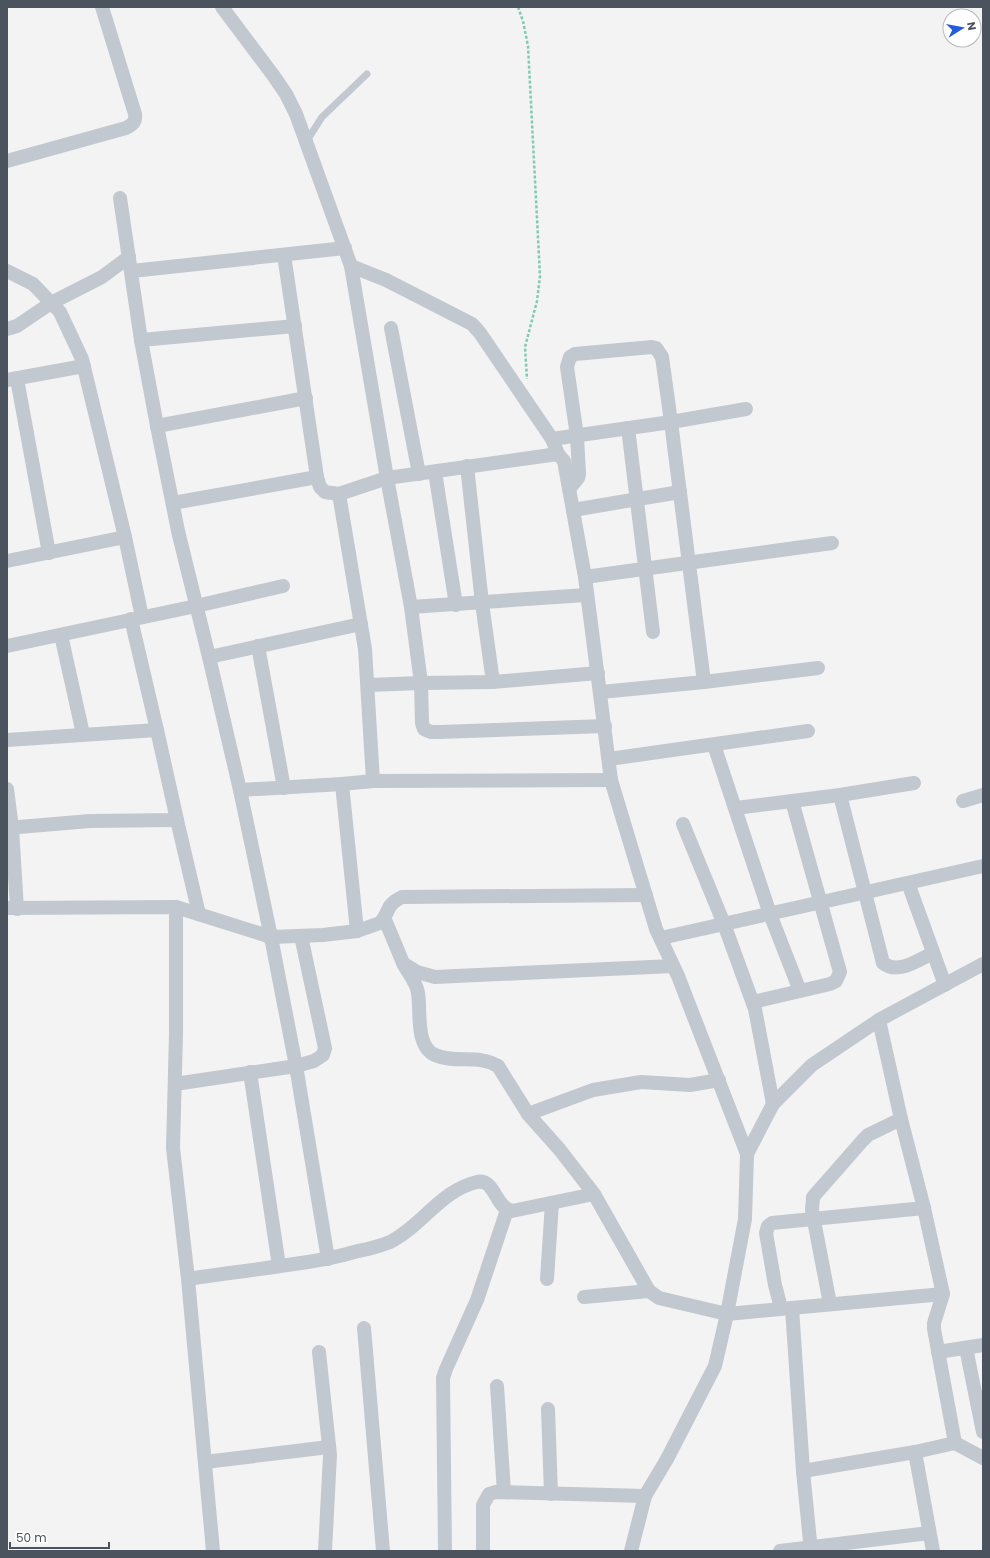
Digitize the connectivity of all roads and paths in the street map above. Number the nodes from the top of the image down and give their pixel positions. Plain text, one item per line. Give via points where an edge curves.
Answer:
1 (102, 7) edge
2 (222, 7) edge
3 (518, 7) edge
4 (367, 74) dead end
5 (306, 142) junction
6 (7, 161) edge
7 (120, 198) dead end
8 (345, 248) junction
9 (284, 255) junction
10 (129, 257) junction
11 (351, 266) junction
12 (7, 271) edge
13 (132, 271) junction
14 (51, 303) junction
15 (295, 326) junction
16 (391, 328) dead end
17 (7, 329) edge
18 (141, 340) junction
19 (84, 366) junction
20 (12, 380) edge
21 (306, 398) junction
22 (530, 407) junction
23 (746, 409) dead end
24 (671, 422) junction
25 (157, 426) junction
26 (628, 428) junction
27 (576, 436) junction
28 (552, 439) junction
29 (558, 454) junction
30 (467, 466) junction
31 (435, 472) junction
32 (419, 474) junction
33 (317, 477) junction
34 (387, 478) junction
35 (569, 489) junction
36 (680, 492) junction
37 (340, 494) junction
38 (637, 500) junction
39 (173, 503) junction
40 (572, 510) junction
41 (125, 537) junction
42 (832, 543) dead end
43 (49, 553) junction
44 (7, 561) edge
45 (689, 563) junction
46 (645, 569) junction
47 (585, 578) junction
48 (283, 586) dead end
49 (586, 595) junction
50 (482, 603) junction
51 (456, 605) junction
52 (196, 606) junction
53 (411, 607) junction
54 (136, 618) junction
55 (361, 624) junction
56 (652, 632) dead end
57 (61, 635) junction
58 (7, 646) edge
59 (258, 646) junction
60 (209, 657) junction
61 (818, 668) dead end
62 (598, 673) junction
63 (493, 682) junction
64 (704, 682) junction
65 (421, 683) junction
66 (368, 685) junction
67 (601, 692) junction
68 (605, 726) junction
69 (157, 730) junction
70 (808, 731) dead end
71 (83, 734) junction
72 (7, 740) edge
73 (714, 744) junction
74 (609, 760) junction
75 (611, 780) junction
76 (373, 781) junction
77 (914, 783) dead end
78 (342, 784) junction
79 (284, 788) junction
80 (7, 789) edge
81 (240, 790) junction
82 (840, 795) junction
83 (983, 795) edge
84 (792, 801) junction
85 (964, 801) dead end
86 (736, 808) junction
87 (177, 820) junction
88 (683, 824) dead end
89 (9, 828) edge
90 (983, 866) edge
91 (908, 883) junction
92 (866, 892) junction
93 (646, 895) junction
94 (822, 902) junction
95 (176, 907) junction
96 (12, 908) edge
97 (199, 914) junction
98 (770, 914) junction
99 (384, 918) junction
100 (724, 924) junction
101 (357, 931) junction
102 (301, 936) junction
103 (271, 937) junction
104 (661, 938) junction
105 (933, 953) junction
106 (404, 964) junction
107 (983, 964) edge
108 (673, 966) junction
109 (945, 984) junction
110 (800, 991) junction
111 (752, 1002) junction
112 (880, 1020) junction
113 (296, 1066) junction
114 (250, 1072) junction
115 (720, 1080) junction
116 (175, 1084) junction
117 (772, 1104) junction
118 (528, 1114) junction
119 (901, 1119) junction
120 (748, 1154) junction
121 (594, 1194) junction
122 (552, 1203) junction
123 (924, 1208) junction
124 (507, 1210) junction
125 (814, 1219) junction
126 (328, 1259) junction
127 (279, 1266) junction
128 (188, 1279) junction
129 (547, 1279) dead end
130 (649, 1291) junction
131 (943, 1294) junction
132 (584, 1297) dead end
133 (830, 1304) junction
134 (787, 1308) junction
135 (727, 1314) junction
136 (364, 1328) dead end
137 (983, 1345) edge
138 (966, 1348) junction
139 (319, 1352) dead end
140 (938, 1352) junction
141 (497, 1386) dead end
142 (548, 1409) dead end
143 (983, 1432) edge
144 (955, 1443) junction
145 (330, 1447) junction
146 (915, 1452) junction
147 (983, 1458) edge
148 (205, 1462) junction
149 (803, 1472) junction
150 (504, 1492) junction
151 (551, 1494) junction
152 (645, 1496) junction
153 (929, 1533) junction
154 (811, 1549) edge
155 (213, 1551) edge
156 (325, 1551) edge
157 (383, 1551) edge
158 (446, 1551) edge
159 (483, 1551) edge
160 (631, 1551) edge
161 (780, 1551) edge
162 (933, 1551) edge

1 - 6 street via 136,120 126,128
2 - 5 street via 286,94
3 - 22 path via 528,46 540,276 537,301 525,347
4 - 5 lane via 322,117
5 - 8 street
7 - 10 street
8 - 9 street
8 - 11 street
9 - 13 street
9 - 15 street
10 - 13 street
10 - 14 street via 102,277
11 - 22 street via 386,280 472,324
11 - 34 street
12 - 14 street via 33,284
13 - 18 street
14 - 17 street
14 - 19 street via 63,317
15 - 18 street
15 - 21 street
16 - 32 street
18 - 25 street
19 - 20 street
19 - 41 street
20 - 43 street
21 - 25 street
21 - 33 street
22 - 28 street
23 - 24 street
24 - 26 street
24 - 27 street via 662,357 656,348 575,354 570,357 567,367
24 - 36 street
25 - 39 street
26 - 27 street
26 - 38 street
27 - 28 street
27 - 35 street via 579,474
28 - 29 street
29 - 30 street
29 - 35 street via 564,461
30 - 31 street
30 - 50 street
31 - 32 street
31 - 51 street
32 - 34 street
33 - 37 street via 320,487 325,492
33 - 39 street
34 - 37 street
34 - 53 street
35 - 40 street
36 - 38 street
36 - 45 street
37 - 55 street
38 - 40 street
38 - 46 street
39 - 52 street
40 - 47 street
41 - 43 street
41 - 54 street
42 - 45 street
43 - 44 street
45 - 46 street
45 - 64 street
46 - 47 street
46 - 56 street
47 - 49 street
48 - 52 street
49 - 50 street
49 - 62 street
50 - 51 street
50 - 63 street
51 - 53 street
52 - 54 street
52 - 60 street
53 - 65 street
54 - 57 street
54 - 69 street
55 - 59 street
55 - 66 street
57 - 58 street
57 - 71 street
59 - 60 street
59 - 79 street
60 - 81 street
61 - 64 street
62 - 63 street
62 - 67 street
63 - 65 street
64 - 67 street
65 - 66 street
65 - 68 street via 422,723 424,729 431,732
66 - 76 street
67 - 68 street
68 - 74 street
69 - 71 street
69 - 87 street
70 - 73 street
71 - 72 street
73 - 74 street
73 - 86 street
74 - 75 street
75 - 76 street
75 - 93 street
76 - 78 street
77 - 82 street
78 - 79 street
78 - 101 street
79 - 81 street
80 - 89 street
81 - 103 street
82 - 84 street
82 - 92 street
83 - 85 street
84 - 86 street
84 - 94 street
86 - 98 street
87 - 89 street via 90,821
87 - 97 street
88 - 100 street
89 - 96 street
90 - 91 street
91 - 92 street
91 - 105 street
92 - 94 street
92 - 105 street via 883,964 888,967 903,967
93 - 99 street via 402,897 390,906
93 - 104 street via 656,930
94 - 98 street
94 - 110 street via 840,972 839,977 830,984
95 - 96 street
95 - 97 street
95 - 116 street
97 - 103 street
98 - 100 street
98 - 110 street
99 - 101 street via 380,923
99 - 106 street
100 - 104 street
100 - 111 street
101 - 102 street
102 - 103 street
102 - 113 street via 325,1048 323,1055 314,1061
103 - 113 street
104 - 108 street
105 - 109 street
106 - 108 street via 417,972 436,977
106 - 118 street via 418,991 420,1028 428,1049 434,1055 445,1058 490,1061 498,1066
107 - 109 street
108 - 115 street
109 - 112 street
110 - 111 street
111 - 117 street
112 - 117 street via 812,1065
112 - 119 street
113 - 114 street
113 - 126 street
114 - 116 street
114 - 127 street
115 - 118 street via 690,1085 641,1082 601,1088
115 - 120 street
116 - 128 street via 173,1148
117 - 120 street
118 - 121 street
119 - 123 street
119 - 125 street via 868,1135 858,1145 813,1197
120 - 135 street via 745,1219
121 - 122 street
121 - 130 street
122 - 124 street
122 - 129 street
123 - 125 street
123 - 131 street
124 - 126 street via 489,1185 478,1182 452,1193 398,1238 381,1246
124 - 158 street via 477,1300 444,1378
125 - 133 street
125 - 134 street via 776,1222 768,1226 766,1233 775,1285
126 - 127 street
127 - 128 street
128 - 148 street
130 - 132 street
130 - 135 street via 659,1298
131 - 133 street
131 - 140 street via 934,1323
133 - 134 street
134 - 135 street
134 - 149 street
135 - 152 street via 715,1366
136 - 157 street
137 - 138 street
138 - 140 street
138 - 143 street
139 - 145 street
140 - 144 street
141 - 150 street
142 - 151 street
144 - 146 street
144 - 147 street
145 - 148 street
145 - 156 street
146 - 149 street
146 - 153 street
148 - 155 street
149 - 154 street
150 - 151 street
150 - 159 street via 489,1494 483,1505
151 - 152 street
152 - 160 street
153 - 154 street
153 - 162 street
154 - 161 street

